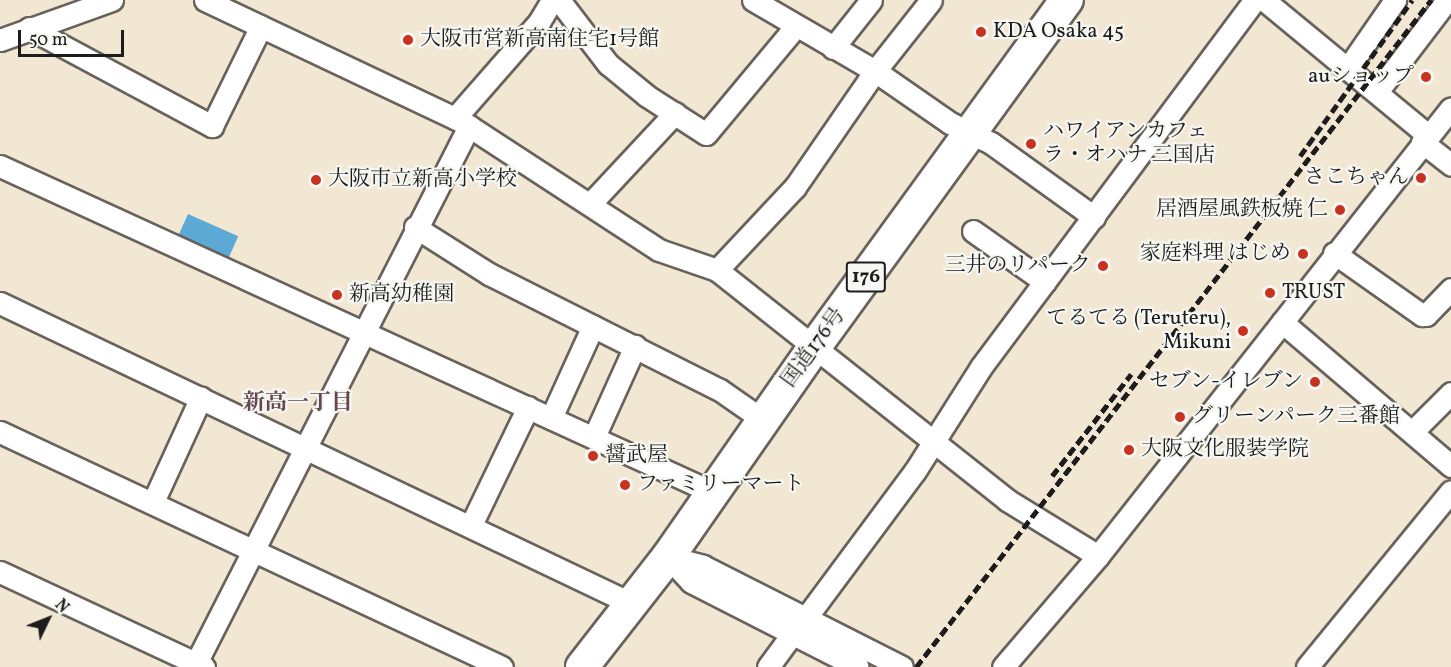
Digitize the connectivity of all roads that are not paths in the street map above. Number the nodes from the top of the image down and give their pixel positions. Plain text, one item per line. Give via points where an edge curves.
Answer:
1 (112, 0) edge
2 (205, 0) edge
3 (552, 0) edge
4 (559, 0) edge
5 (753, 0) edge
6 (871, 0) edge
7 (932, 0) edge
8 (1067, 0) edge
9 (1395, 0) edge
10 (1447, 0) edge
11 (1265, 1) edge
12 (261, 26) junction
13 (795, 27) junction
14 (29, 28) junction
15 (0, 40) edge
16 (833, 48) junction
17 (1348, 68) junction
18 (875, 71) junction
19 (1377, 92) junction
20 (1451, 108) edge
21 (675, 113) junction
22 (462, 122) junction
23 (972, 134) junction
24 (1425, 139) junction
25 (1451, 165) edge
26 (0, 166) edge
27 (591, 203) junction
28 (1094, 217) junction
29 (415, 227) junction
30 (973, 231) dead end
31 (1334, 253) junction
32 (717, 270) junction
33 (1045, 282) junction
34 (1451, 289) edge
35 (0, 303) edge
36 (1282, 322) junction
37 (593, 326) junction
38 (364, 331) junction
39 (635, 346) junction
40 (813, 349) junction
41 (1451, 393) edge
42 (201, 397) junction
43 (528, 407) junction
44 (551, 418) junction
45 (763, 420) junction
46 (0, 432) edge
47 (1412, 432) junction
48 (594, 437) junction
49 (933, 443) junction
50 (309, 448) junction
51 (1451, 466) edge
52 (1451, 491) edge
53 (712, 492) junction
54 (153, 502) junction
55 (471, 525) junction
56 (254, 549) junction
57 (1098, 556) junction
58 (668, 557) junction
59 (0, 572) edge
60 (0, 587) edge
61 (630, 603) junction
62 (799, 626) junction
63 (198, 666) edge
64 (172, 667) edge
65 (502, 667) edge
66 (582, 667) edge
67 (768, 667) edge
68 (858, 667) edge
69 (902, 667) edge
70 (1003, 667) edge
71 (1307, 667) edge

1 - 14 street
2 - 12 street
3 - 22 street
4 - 21 street via 608,64
5 - 13 street
6 - 16 street
7 - 18 street
8 - 23 highway, 国道176号 / 176
9 - 17 street
10 - 19 street
11 - 17 street
11 - 28 street
12 - 14 street via 212,126
12 - 22 street
13 - 16 street
13 - 21 street via 706,134
14 - 15 street
16 - 18 street
17 - 19 street
18 - 23 street
18 - 32 street via 795,187
19 - 24 street
20 - 24 street
21 - 27 street
22 - 27 street
22 - 29 street
23 - 28 street via 994,145
23 - 40 highway, 国道176号 / 176
24 - 25 street
24 - 31 street
26 - 38 street
27 - 32 street via 659,250
28 - 33 street
29 - 37 street via 489,274
29 - 38 street
30 - 33 street
31 - 34 street via 1422,315
31 - 36 street
32 - 40 street
33 - 49 street via 981,366
35 - 42 street
36 - 47 street
36 - 57 street
37 - 39 street
37 - 44 street
38 - 43 street
38 - 50 street
39 - 45 street via 720,390
39 - 48 street
40 - 45 highway, 国道176号 / 176
40 - 49 street
41 - 47 street
42 - 50 street
42 - 54 street
43 - 44 street
43 - 55 street
44 - 48 street
45 - 53 highway, 国道176号 / 176
46 - 54 street
47 - 51 street
48 - 53 street
49 - 57 street via 1007,500
49 - 62 street
50 - 55 street
50 - 56 street
52 - 71 street
53 - 58 highway, 国道176号 / 176
54 - 56 street
55 - 61 street
56 - 63 street
56 - 65 street
57 - 70 street
58 - 61 highway, 国道176号 / 176
58 - 62 street via 691,582
59 - 63 street
60 - 64 street
61 - 66 highway, 国道176号 / 176
62 - 67 street
62 - 68 street
62 - 69 street

